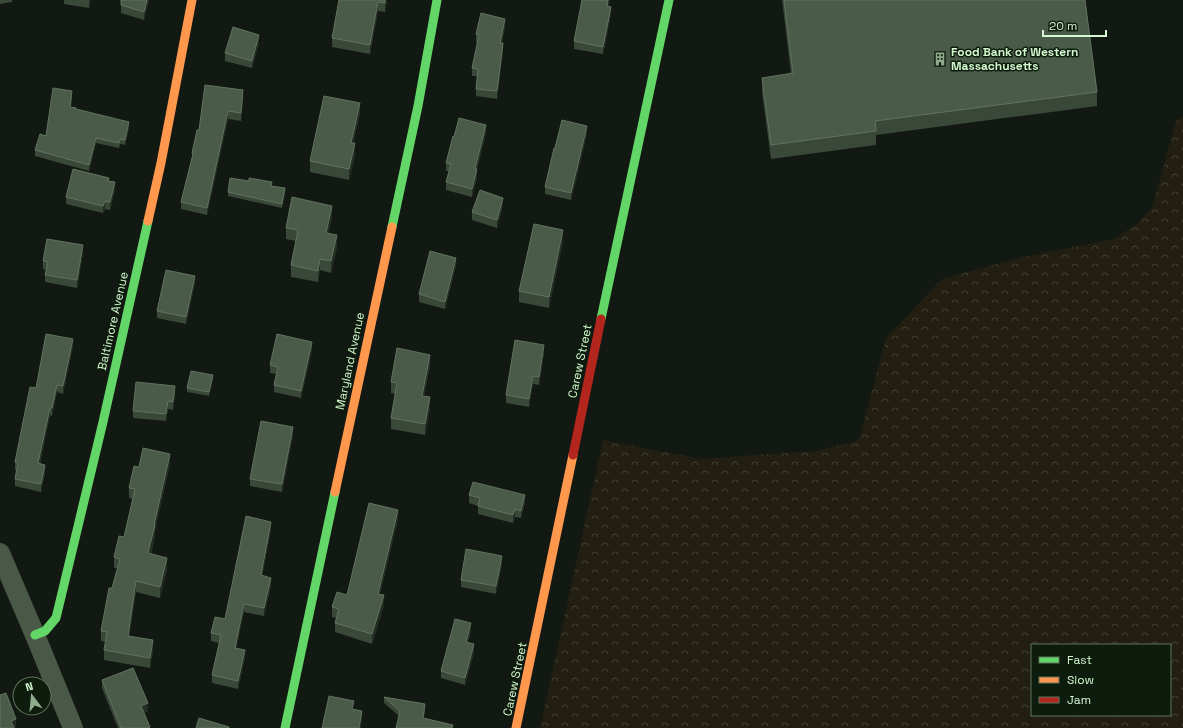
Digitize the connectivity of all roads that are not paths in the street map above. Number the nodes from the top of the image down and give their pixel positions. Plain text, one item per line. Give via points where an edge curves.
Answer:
1 (192, 0) edge
2 (437, 0) edge
3 (669, 0) edge
4 (0, 553) edge
5 (36, 635) junction
6 (73, 728) edge
7 (285, 728) edge
8 (516, 728) edge

1 - 5 street, Baltimore Avenue via 161,163 56,618 45,631
2 - 7 street, Maryland Avenue via 417,113 344,442
3 - 8 street, Carew Street
4 - 5 street
5 - 6 street

